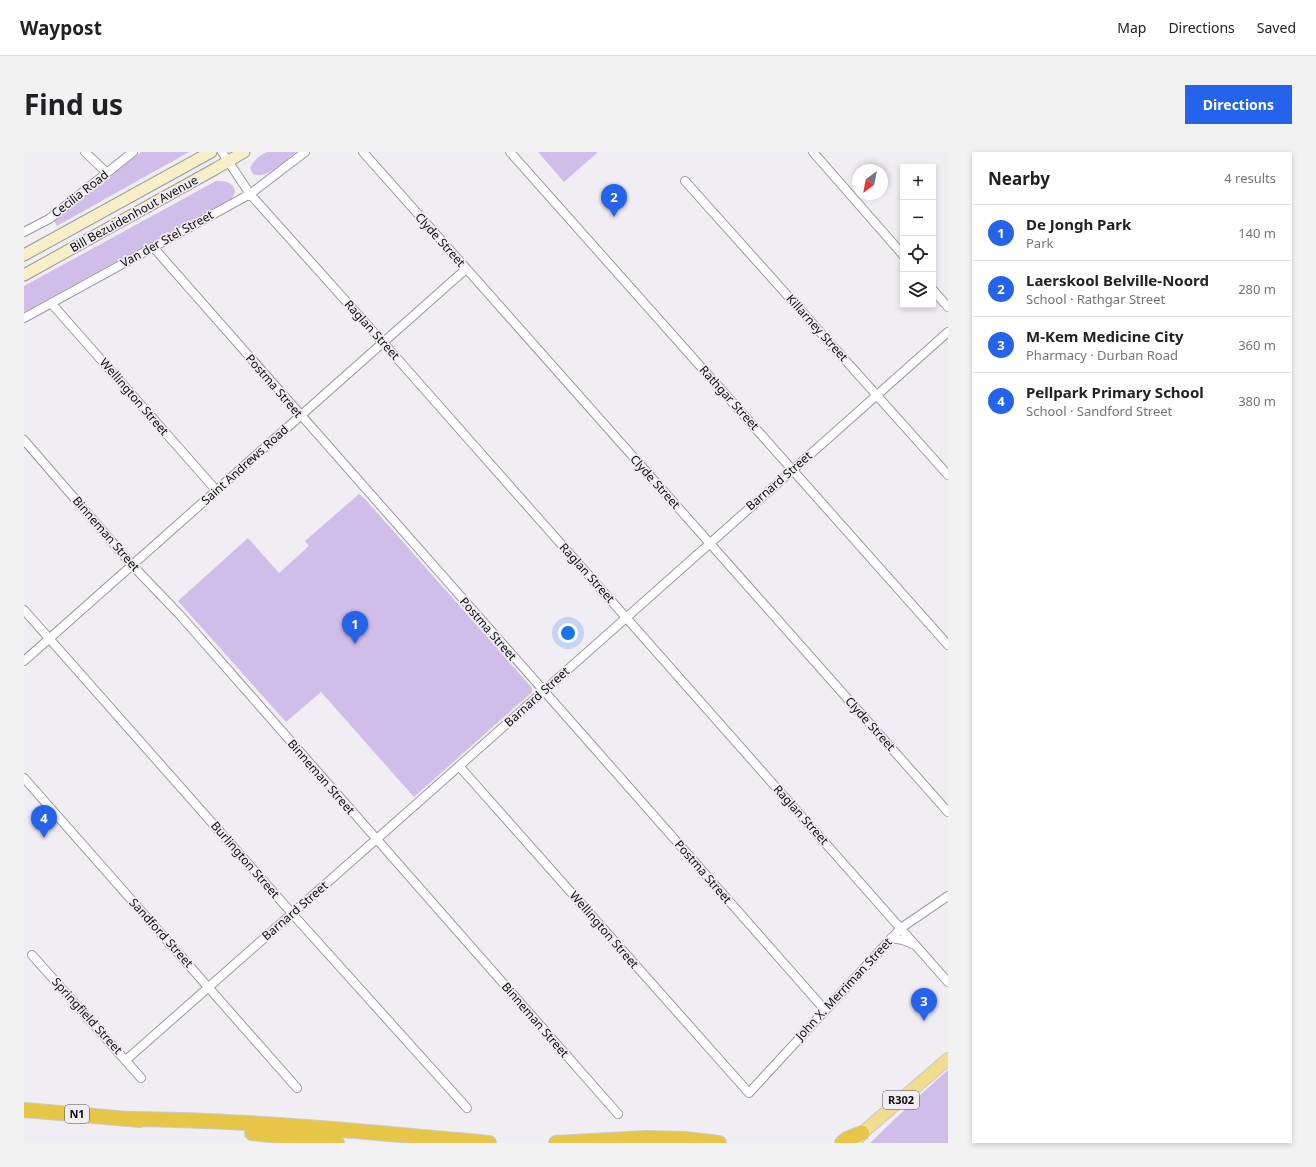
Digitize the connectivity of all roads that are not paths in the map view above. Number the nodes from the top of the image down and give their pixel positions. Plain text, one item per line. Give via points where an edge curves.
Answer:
1 (85, 152) edge
2 (133, 152) edge
3 (211, 152) edge
4 (244, 152) edge
5 (305, 152) edge
6 (362, 152) edge
7 (510, 152) edge
8 (813, 152) edge
9 (225, 157) edge
10 (107, 173) junction
11 (685, 181) dead end
12 (250, 194) junction
13 (24, 232) edge
14 (153, 247) junction
15 (900, 252) edge
16 (24, 255) edge
17 (466, 269) junction
18 (24, 275) edge
19 (936, 293) edge
20 (51, 303) junction
21 (948, 307) edge
22 (24, 318) edge
23 (948, 332) edge
24 (382, 343) junction
25 (877, 395) junction
26 (300, 416) junction
27 (24, 440) edge
28 (793, 470) junction
29 (948, 475) edge
30 (216, 490) junction
31 (710, 543) junction
32 (132, 565) junction
33 (24, 610) edge
34 (626, 618) junction
35 (49, 639) junction
36 (948, 645) edge
37 (24, 661) edge
38 (544, 691) junction
39 (459, 766) junction
40 (24, 778) edge
41 (948, 812) edge
42 (376, 839) junction
43 (948, 896) edge
44 (292, 914) junction
45 (901, 928) junction
46 (891, 938) junction
47 (918, 948) junction
48 (32, 955) dead end
49 (948, 982) edge
50 (208, 987) junction
51 (825, 1010) junction
52 (948, 1059) edge
53 (126, 1060) junction
54 (141, 1078) dead end
55 (297, 1088) dead end
56 (749, 1093) joint
57 (467, 1108) dead end
58 (24, 1110) edge
59 (618, 1114) dead end
60 (131, 1119) junction
61 (858, 1138) edge
62 (337, 1143) edge
63 (489, 1143) edge
64 (556, 1143) edge
65 (720, 1143) edge
66 (842, 1143) edge

1 - 10 street
2 - 10 street, Cecilia Road
3 - 16 main road, Bill Bezuidenhout Avenue
4 - 9 main road, Bill Bezuidenhout Avenue
5 - 12 street, Van der Stel Street
6 - 17 street, Clyde Street
7 - 28 street, Rathgar Street
8 - 15 street
9 - 12 street, Raglan Street
9 - 18 main road, Bill Bezuidenhout Avenue
10 - 13 street, Cecilia Road via 49,219
11 - 25 street, Killarney Street
12 - 14 street, Van der Stel Street
12 - 24 street, Raglan Street
14 - 20 street, Van der Stel Street
14 - 26 street, Postma Street
17 - 24 street, Saint Andrews Road
17 - 31 street, Clyde Street
19 - 21 street
20 - 22 street, Van der Stel Street
20 - 30 street, Wellington Street
23 - 25 street, Barnard Street
24 - 26 street, Saint Andrews Road
24 - 34 street, Raglan Street
25 - 28 street, Barnard Street
25 - 29 street, Killarney Street
26 - 30 street, Saint Andrews Road
26 - 38 street, Postma Street
27 - 32 street, Binneman Street
28 - 31 street, Barnard Street
28 - 36 street, Rathgar Street
30 - 32 street, Saint Andrews Road
31 - 34 street, Barnard Street
31 - 41 street, Clyde Street
32 - 35 street, Saint Andrews Road
32 - 42 street, Binneman Street via 179,614
33 - 35 street, Burlington Street
34 - 38 street, Barnard Street
34 - 45 street, Raglan Street
35 - 37 street, Saint Andrews Road
35 - 44 street, Burlington Street
38 - 39 street, Barnard Street
38 - 51 street, Postma Street
39 - 42 street, Barnard Street
39 - 56 street, Wellington Street
40 - 50 street, Sandford Street
42 - 44 street, Barnard Street
42 - 59 street, Binneman Street
43 - 45 street, John X. Merriman Street
44 - 50 street, Barnard Street
44 - 57 street, Burlington Street
45 - 46 street, John X. Merriman Street
45 - 47 street, Raglan Street
46 - 47 street via 903,940
46 - 51 street, John X. Merriman Street
47 - 49 street, Raglan Street
48 - 53 street, Springfield Street
50 - 53 street, Barnard Street
50 - 55 street, Sandford Street
51 - 56 street, John X. Merriman Street
52 - 61 main road, R302
53 - 54 street, Springfield Street
58 - 60 highway, N1
60 - 62 highway, N1
60 - 63 highway via 322,1128
61 - 66 highway via 847,1138
64 - 65 highway via 646,1138

